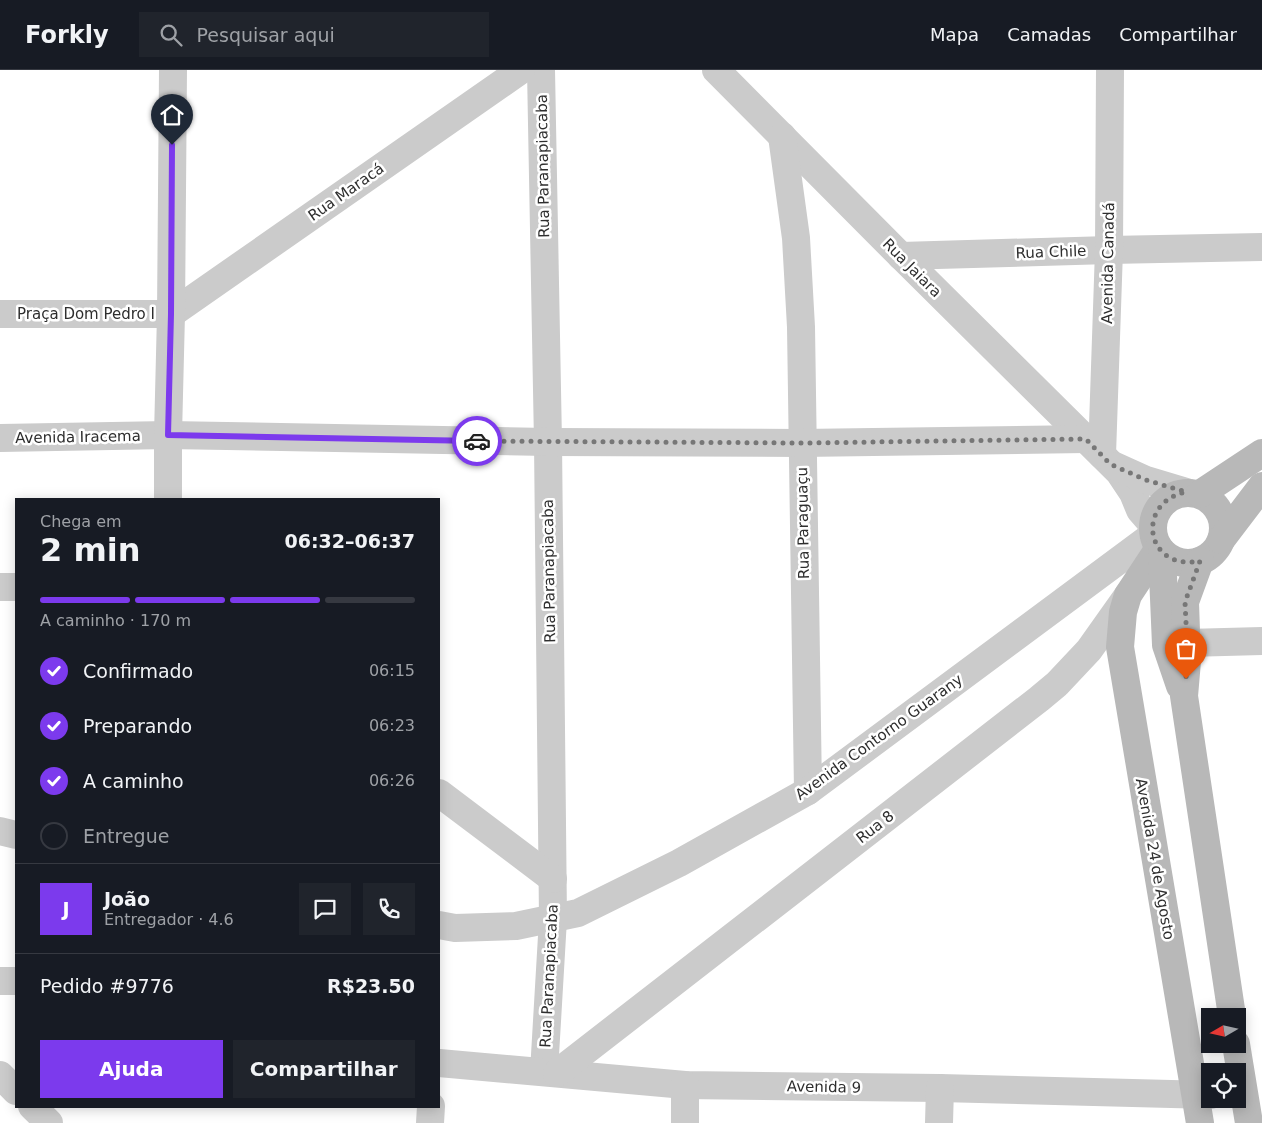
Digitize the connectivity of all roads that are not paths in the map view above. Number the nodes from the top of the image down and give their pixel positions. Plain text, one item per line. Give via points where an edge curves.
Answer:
1 (173, 70) edge
2 (521, 70) edge
3 (541, 70) edge
4 (716, 70) edge
5 (1110, 70) edge
6 (782, 136) junction
7 (1262, 248) edge
8 (1109, 250) junction
9 (901, 256) junction
10 (0, 314) edge
11 (171, 314) junction
12 (168, 435) junction
13 (0, 438) edge
14 (548, 442) junction
15 (802, 443) junction
16 (1099, 452) junction
17 (1262, 453) edge
18 (1262, 486) edge
19 (1193, 493) junction
20 (168, 498) edge
21 (1157, 540) junction
22 (1221, 540) junction
23 (1200, 561) junction
24 (0, 586) edge
25 (15, 587) edge
26 (1128, 595) junction
27 (1262, 642) edge
28 (1187, 643) junction
29 (1184, 696) junction
30 (808, 791) junction
31 (440, 794) edge
32 (0, 831) edge
33 (15, 835) edge
34 (552, 879) junction
35 (553, 919) junction
36 (440, 925) edge
37 (0, 981) edge
38 (15, 981) edge
39 (1231, 1008) edge
40 (440, 1063) edge
41 (550, 1072) junction
42 (0, 1075) edge
43 (1201, 1084) edge
44 (685, 1085) junction
45 (940, 1088) junction
46 (15, 1090) edge
47 (1201, 1095) edge
48 (34, 1108) edge
49 (431, 1108) edge
50 (1202, 1108) edge
51 (1245, 1108) edge
52 (50, 1123) edge
53 (430, 1123) edge
54 (685, 1123) edge
55 (939, 1123) edge
56 (1200, 1123) edge
57 (1249, 1123) edge

1 - 11 street
2 - 11 street, Rua Maracá
3 - 14 street, Rua Paranapiacaba
4 - 6 street, Rua Jaiara
5 - 8 street, Avenida Canadá
6 - 9 street, Rua Jaiara
6 - 15 street, Rua Paraguaçu via 796,238
7 - 8 street, Rua Chile
8 - 9 street, Rua Chile
8 - 16 street, Avenida Canadá
9 - 16 street, Rua Jaiara
10 - 11 street, Praça Dom Pedro I
11 - 12 street
12 - 13 street, Avenida Iracema
12 - 14 street, Avenida Iracema
12 - 20 street
14 - 15 street, Avenida Iracema
14 - 34 street, Rua Paranapiacaba
15 - 16 street, Avenida Iracema
15 - 30 street, Rua Paraguaçu
16 - 19 street, Rua Jaiara via 1146,480
16 - 21 street, Rua Jaiara via 1127,482
17 - 19 main road
18 - 22 main road
19 - 21 main road via 1176,494 1160,506 1155,515
19 - 22 main road via 1215,505 1220,513
21 - 23 main road via 1170,558 1179,562
21 - 26 main road, Rua 8
21 - 29 main road via 1166,645
21 - 30 street, Avenida Contorno Guarany
22 - 23 main road via 1216,549
23 - 28 main road via 1185,602
24 - 25 street
26 - 41 street, Rua 8 via 1089,650 1040,699
26 - 43 main road, Avenida 24 de Agosto via 1120,630 1122,663
27 - 28 street
28 - 29 main road
29 - 39 main road
30 - 35 street, Avenida Contorno Guarany via 679,863 578,913
31 - 34 street
32 - 33 street
34 - 35 street, Rua Paranapiacaba
35 - 36 street, Avenida Contorno Guarany via 516,926 455,928
35 - 41 street, Rua Paranapiacaba
37 - 38 street
40 - 41 street, Avenida 9
41 - 44 street, Avenida 9
42 - 46 street
44 - 45 street, Avenida 9
44 - 54 street
45 - 47 street, Avenida 9
45 - 55 street
48 - 52 street
49 - 53 street
50 - 56 main road, Avenida 24 de Agosto
51 - 57 main road

